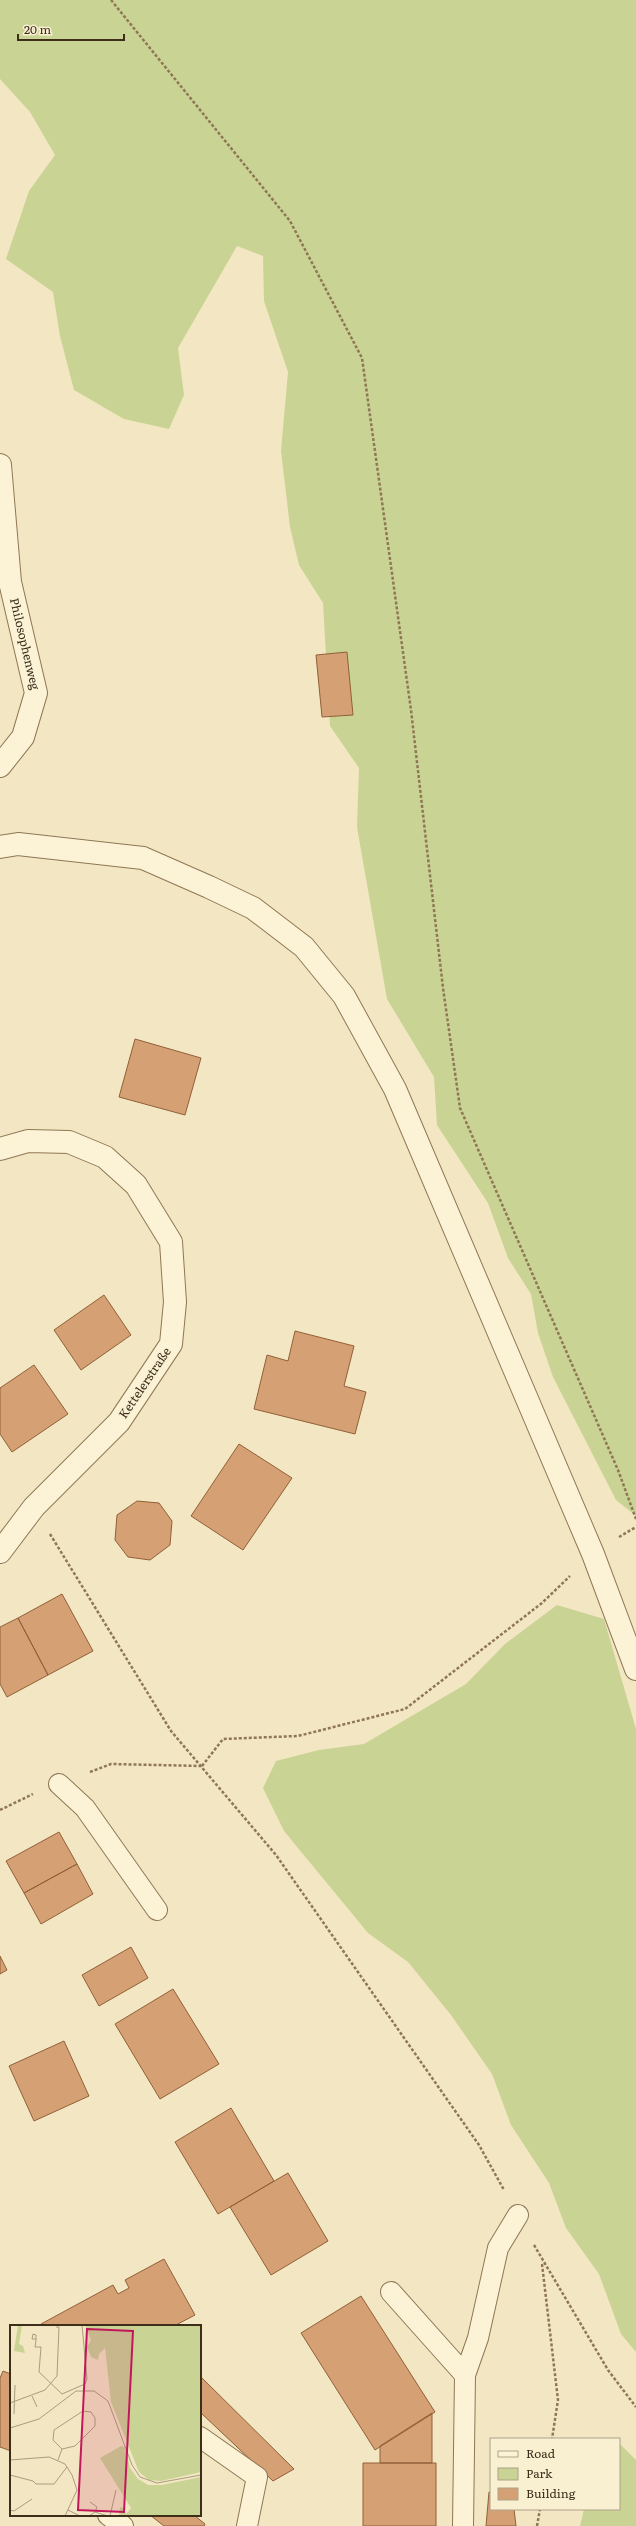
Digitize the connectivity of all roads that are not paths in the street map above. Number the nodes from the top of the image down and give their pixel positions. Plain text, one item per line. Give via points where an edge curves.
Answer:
1 (0, 465) edge
2 (0, 766) edge
3 (0, 848) edge
4 (0, 1149) edge
5 (0, 1552) edge
6 (636, 1668) edge
7 (59, 1784) road end
8 (157, 1910) dead end
9 (518, 2215) road end
10 (392, 2292) dead end
11 (465, 2375) junction
12 (201, 2438) edge
13 (109, 2516) edge
14 (123, 2526) edge
15 (246, 2526) edge
16 (463, 2526) edge

1 - 2 street, Philosophenweg via 10,582 36,693 24,737
3 - 6 street via 18,844 143,858 253,908 304,947 344,996 395,1089 593,1554
4 - 5 street, Kettelerstraße via 28,1141 69,1142 105,1157 136,1185 171,1242 175,1302 171,1344 119,1422 34,1507
7 - 8 lane via 85,1808
9 - 11 lane via 498,2248 478,2338
10 - 11 lane
11 - 16 lane
12 - 15 lane via 257,2477
13 - 14 lane

